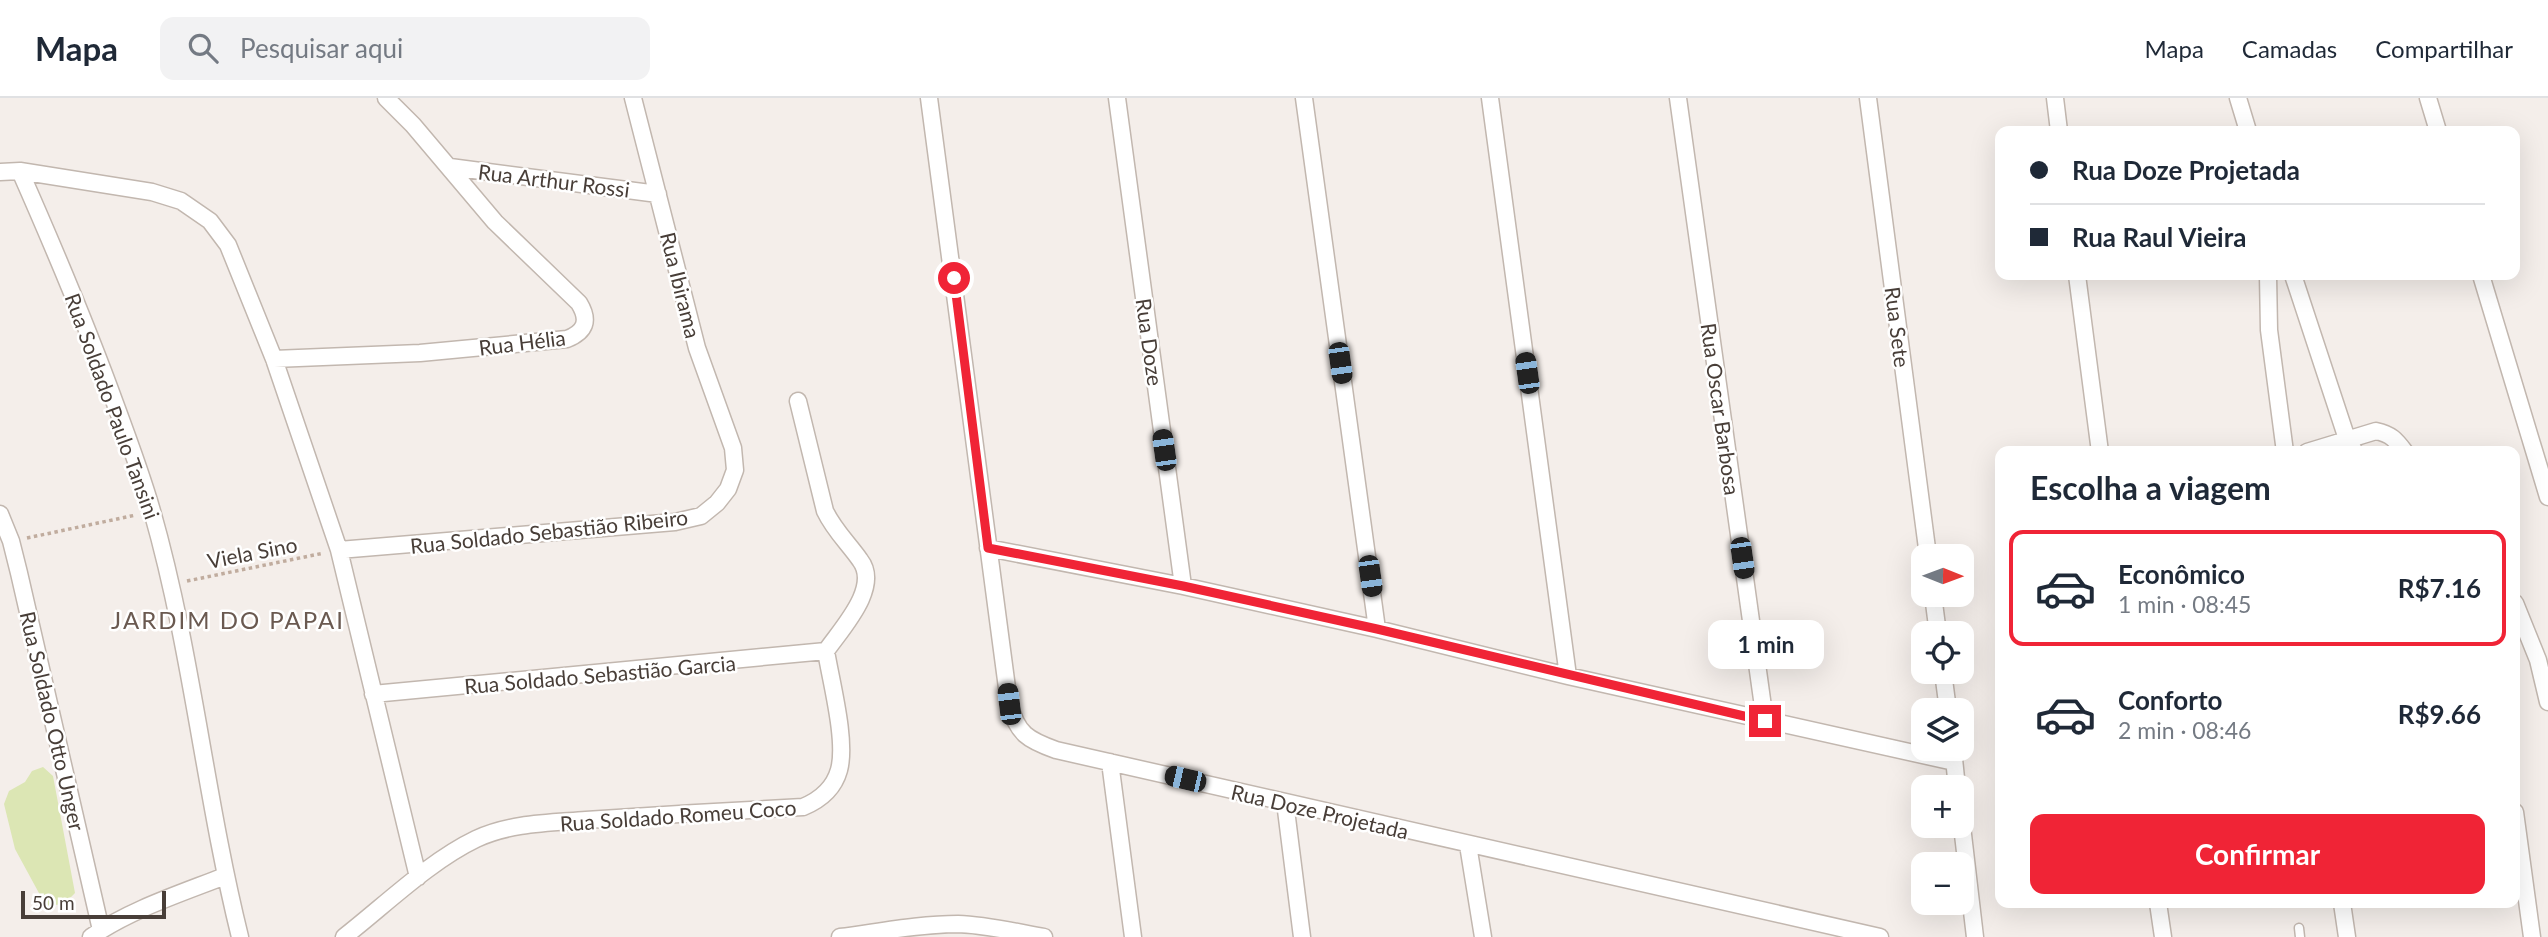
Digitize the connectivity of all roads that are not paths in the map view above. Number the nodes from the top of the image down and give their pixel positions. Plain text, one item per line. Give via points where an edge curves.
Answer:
1 (386, 98) edge
2 (633, 98) edge
3 (929, 98) edge
4 (1117, 98) edge
5 (1304, 98) edge
6 (1490, 98) edge
7 (1678, 98) edge
8 (1868, 98) edge
9 (2055, 98) edge
10 (2238, 98) edge
11 (2428, 98) edge
12 (2058, 126) edge
13 (2246, 126) edge
14 (2436, 126) edge
15 (450, 167) junction
16 (20, 171) junction
17 (0, 173) edge
18 (658, 194) junction
19 (2078, 280) edge
20 (2268, 280) edge
21 (2295, 280) edge
22 (2483, 280) edge
23 (274, 359) junction
24 (798, 401) dead end
25 (2351, 445) edge
26 (2099, 446) edge
27 (2284, 446) edge
28 (2401, 446) edge
29 (735, 470) joint
30 (2548, 498) edge
31 (0, 514) edge
32 (1926, 544) edge
33 (988, 548) junction
34 (340, 550) junction
35 (1183, 586) junction
36 (2520, 615) edge
37 (1377, 629) junction
38 (826, 651) junction
39 (1568, 676) junction
40 (373, 694) junction
41 (2548, 702) edge
42 (1765, 721) junction
43 (1911, 747) edge
44 (1110, 762) junction
45 (1285, 802) junction
46 (1963, 838) edge
47 (1468, 845) junction
48 (2520, 849) edge
49 (225, 876) junction
50 (418, 877) junction
51 (2159, 908) edge
52 (2343, 908) edge
53 (96, 933) edge
54 (240, 937) edge
55 (344, 937) edge
56 (840, 937) edge
57 (1044, 937) edge
58 (1133, 937) edge
59 (1302, 937) edge
60 (1483, 937) edge
61 (1880, 937) edge
62 (1975, 937) edge
63 (2162, 937) edge
64 (2347, 937) edge
65 (2532, 937) edge

1 - 15 street, Rua Hélia
2 - 18 street, Rua Ibirama
3 - 33 street, Rua Doze Projetada
4 - 35 street, Rua Doze
5 - 37 street
6 - 39 street
7 - 42 street, Rua Oscar Barbosa
8 - 32 street, Rua Sete
9 - 12 street
10 - 13 street
11 - 14 street
15 - 18 street, Rua Arthur Rossi
15 - 23 street, Rua Hélia via 495,222 579,303 586,319 584,329 567,339 408,354
16 - 17 street
16 - 23 street via 152,192 181,201 210,221 228,245
16 - 49 street, Rua Soldado Paulo Tansini via 94,346 152,512 189,673
18 - 29 street, Rua Ibirama via 697,348 733,448
19 - 26 street
20 - 27 street via 2269,330
21 - 25 street
22 - 30 street
23 - 34 street
24 - 38 street via 825,511 867,571 862,597
25 - 28 street via 2376,431 2388,434
29 - 34 street, Rua Soldado Sebastião Ribeiro via 717,503 701,516 675,522
31 - 53 street, Rua Soldado Otto Unger via 11,541
33 - 35 street
33 - 44 street, Rua Doze Projetada via 1013,721 1036,743
34 - 40 street
35 - 37 street
36 - 41 street
37 - 39 street
38 - 40 street, Rua Soldado Sebastião Garcia
38 - 50 street, Rua Soldado Romeu Coco via 841,748 839,771 820,800 803,807 498,830
39 - 42 street
40 - 50 street
42 - 43 street
44 - 45 street, Rua Doze Projetada
44 - 58 street
45 - 47 street, Rua Doze Projetada
45 - 59 street
46 - 62 street
47 - 60 street
47 - 61 street, Rua Doze Projetada
48 - 65 street
49 - 53 street
49 - 54 street, Rua Soldado Paulo Tansini
50 - 55 street, Rua Soldado Romeu Coco
51 - 63 street
52 - 64 street
56 - 57 street via 960,924

